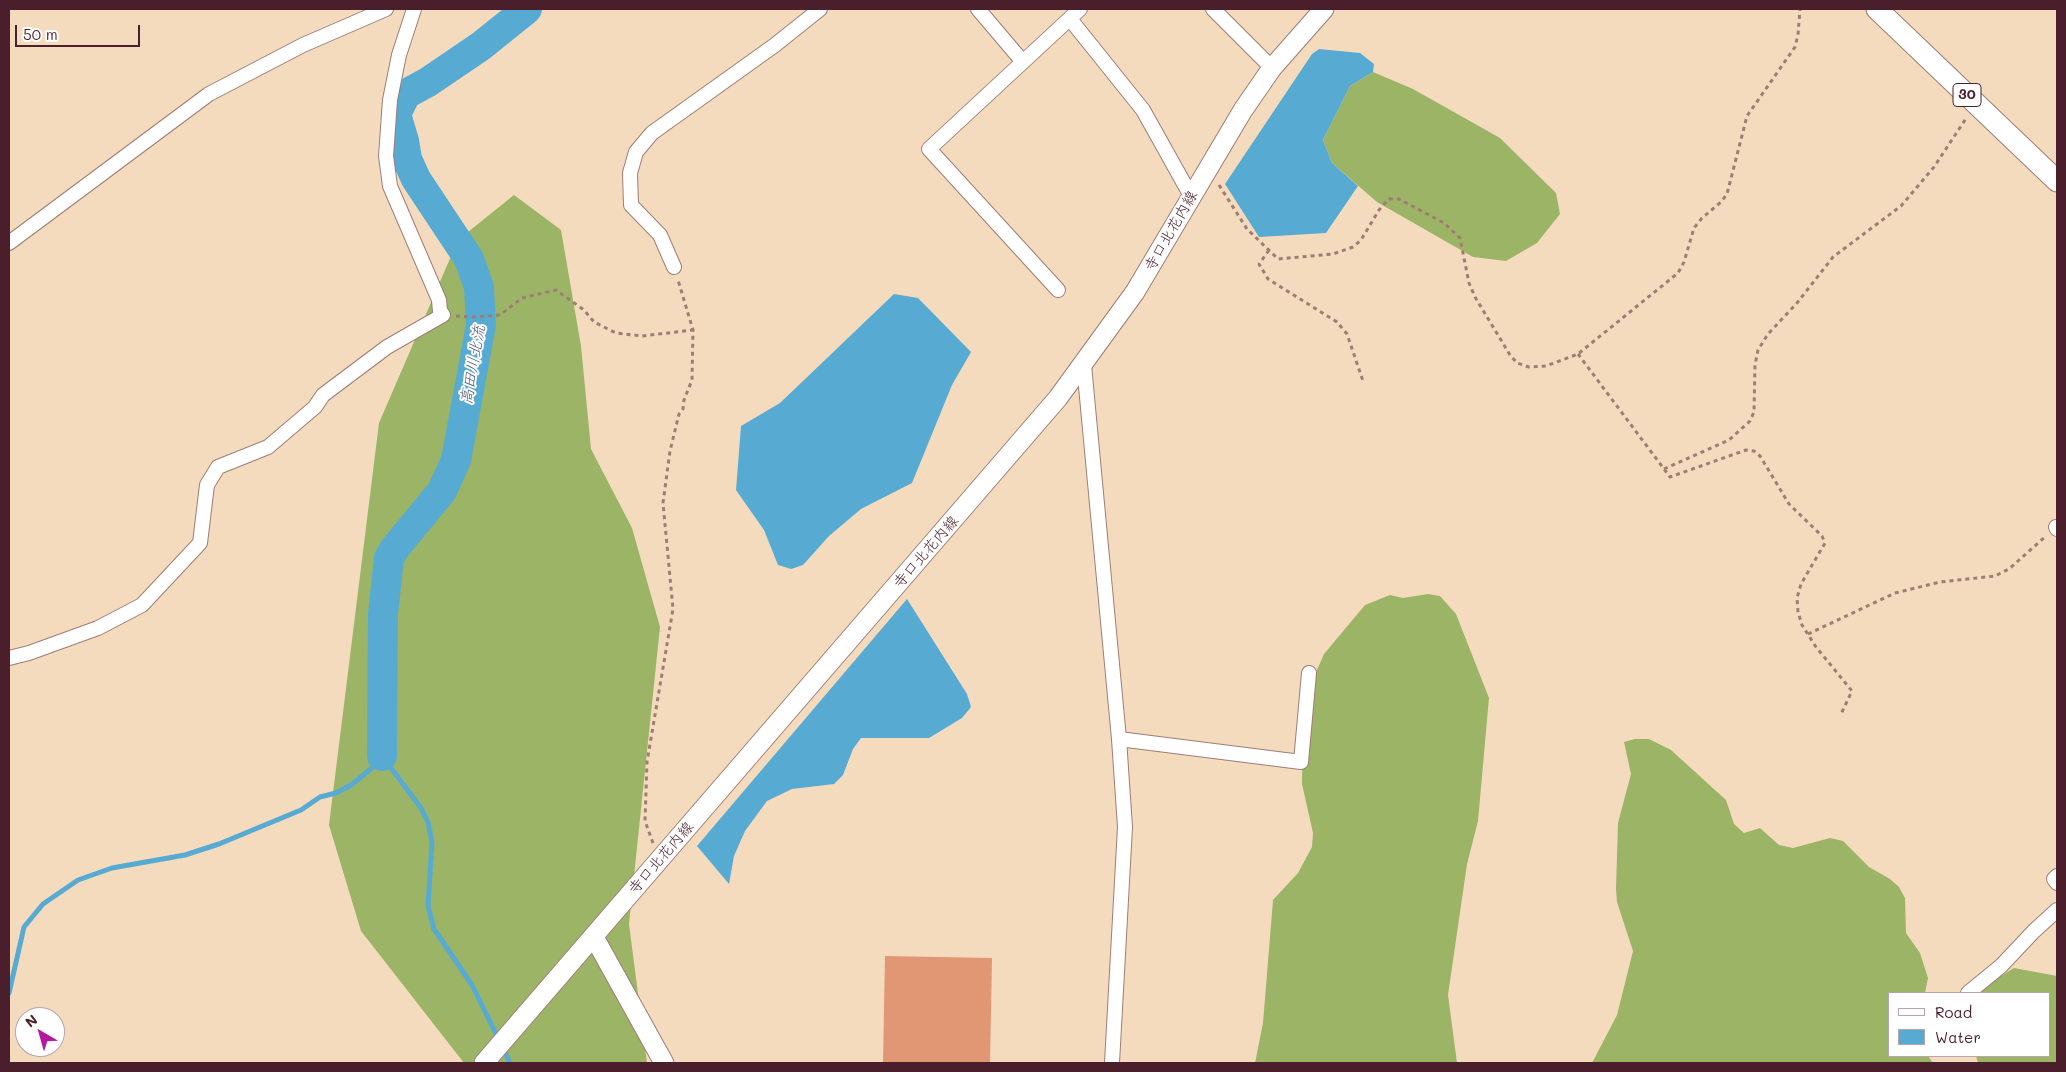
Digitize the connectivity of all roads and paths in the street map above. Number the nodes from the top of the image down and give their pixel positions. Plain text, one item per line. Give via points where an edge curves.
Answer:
1 (386, 9) edge
2 (414, 9) edge
3 (820, 9) edge
4 (978, 9) edge
5 (1212, 9) edge
6 (1324, 9) edge
7 (1800, 9) edge
8 (1877, 9) edge
9 (1076, 14) edge
10 (1023, 62) junction
11 (1272, 68) junction
12 (1976, 103) junction
13 (1208, 168) junction
14 (2057, 181) edge
15 (1191, 196) junction
16 (9, 243) edge
17 (1269, 250) junction
18 (674, 267) joint
19 (1058, 290) dead end
20 (443, 315) junction
21 (693, 330) junction
22 (1578, 354) junction
23 (1084, 365) junction
24 (1363, 381) dead end
25 (1664, 469) junction
26 (2056, 528) edge
27 (1808, 634) junction
28 (9, 658) edge
29 (1309, 672) dead end
30 (1841, 714) dead end
31 (1119, 739) junction
32 (659, 860) junction
33 (2057, 876) edge
34 (2057, 883) edge
35 (2057, 910) edge
36 (594, 937) junction
37 (1969, 992) edge
38 (484, 1063) edge
39 (664, 1063) edge
40 (1112, 1063) edge

1 - 16 street via 303,45 209,94
2 - 20 street via 399,55 390,100 386,156 390,186
3 - 18 street via 652,133 636,152 630,173 631,205 660,235
4 - 10 street
5 - 11 street
6 - 11 main road, 寺口北花内線
7 - 22 path via 1794,47 1748,116 1727,194 1694,228 1678,273
8 - 12 main road, 30
9 - 10 street
9 - 15 street via 1143,110
10 - 19 street via 929,148
11 - 13 main road, 寺口北花内線
12 - 14 main road, 30
12 - 25 path via 1918,187 1885,220 1833,257 1797,304 1768,334 1758,350 1754,412 1750,422 1729,440
13 - 15 main road, 寺口北花内線
13 - 17 path via 1247,229
15 - 23 main road, 寺口北花内線 via 1135,292
17 - 22 path via 1278,259 1342,252 1361,240 1385,203 1399,199 1444,223 1460,238 1475,297 1517,363 1528,367 1546,366
17 - 24 path via 1259,264 1268,279 1337,322 1347,334
18 - 21 path
20 - 21 path via 500,315 522,298 556,290 584,310 594,322 616,333 642,336
20 - 28 street via 386,347 323,395 315,407 268,447 218,467 207,485 200,543 142,605 98,628
21 - 32 path via 692,380 670,451 663,503 672,608 647,762 645,821
22 - 25 path
23 - 31 street
23 - 32 main road, 寺口北花内線
25 - 27 path via 1670,477 1746,450 1760,456 1789,504 1822,536 1825,543 1801,584 1797,598 1798,612
26 - 27 path via 1995,576 1940,582 1902,591
27 - 30 path via 1852,691
29 - 31 street via 1301,762
31 - 40 street via 1125,827
32 - 36 main road, 寺口北花内線
33 - 34 street via 2054,879
35 - 37 street via 2001,966
36 - 38 main road, 寺口北花内線
36 - 39 main road

